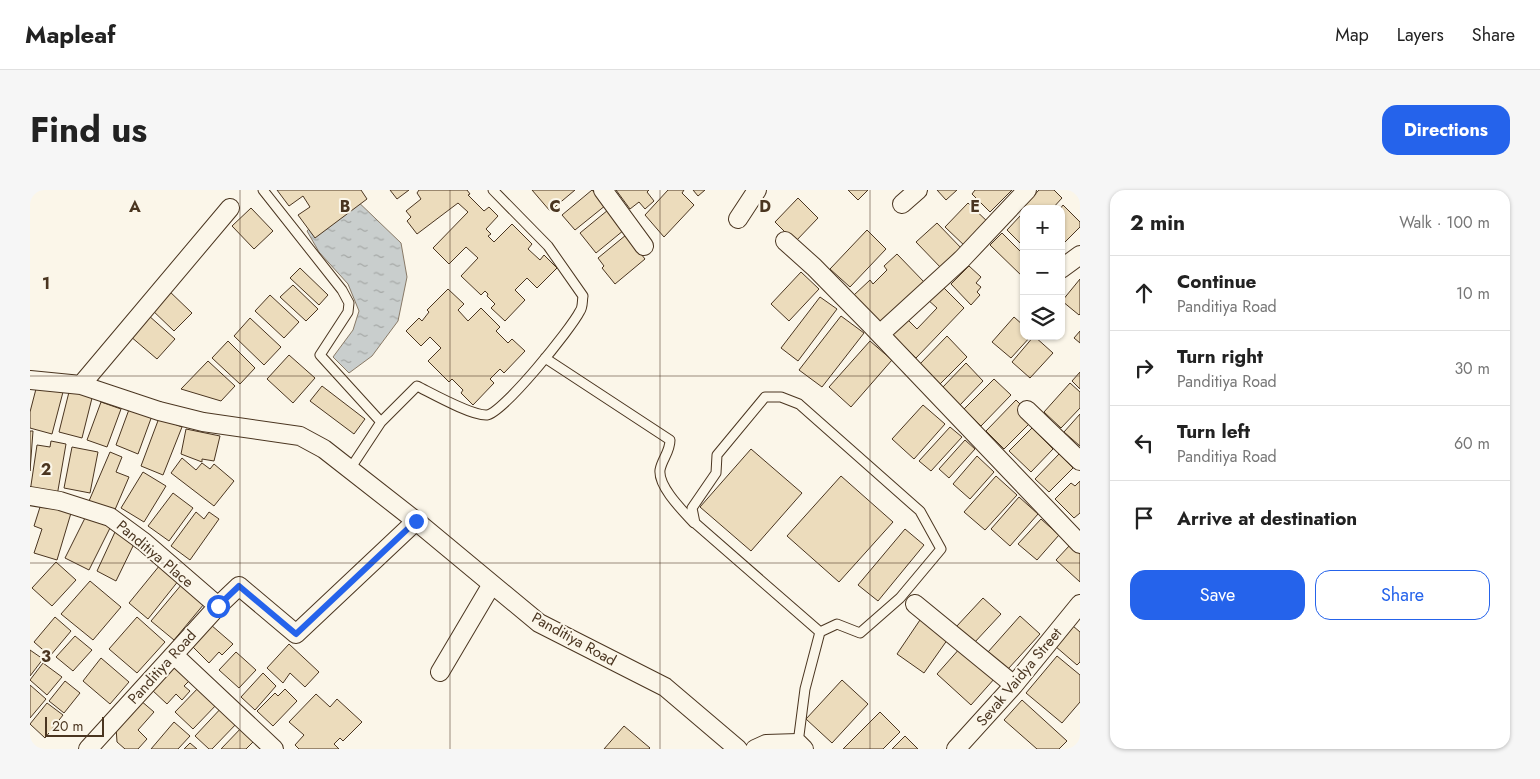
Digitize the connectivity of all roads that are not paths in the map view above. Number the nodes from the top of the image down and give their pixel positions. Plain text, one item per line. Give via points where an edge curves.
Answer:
1 (263, 190) edge
2 (494, 190) edge
3 (603, 190) edge
4 (757, 190) edge
5 (918, 190) edge
6 (1027, 190) edge
7 (902, 204) dead end
8 (230, 208) dead end
9 (738, 220) dead end
10 (785, 241) dead end
11 (644, 246) dead end
12 (1080, 255) edge
13 (1065, 266) edge
14 (880, 334) junction
15 (545, 358) junction
16 (30, 380) edge
17 (81, 385) junction
18 (1027, 410) dead end
19 (381, 422) junction
20 (1080, 461) edge
21 (350, 469) junction
22 (30, 496) edge
23 (416, 521) junction
24 (695, 523) junction
25 (1080, 544) edge
26 (492, 584) junction
27 (915, 604) dead end
28 (1080, 604) edge
29 (218, 606) junction
30 (820, 632) junction
31 (174, 655) junction
32 (440, 672) dead end
33 (1014, 685) junction
34 (98, 745) edge
35 (801, 746) edge
36 (274, 749) edge
37 (738, 749) edge
38 (755, 749) edge
39 (956, 749) edge

1 - 19 lane via 349,303 348,312 320,354
2 - 15 lane via 548,246 583,296 582,309
3 - 11 street
4 - 9 street
5 - 7 street
6 - 14 street via 962,259
8 - 17 street
10 - 14 street
12 - 13 street
14 - 25 street
15 - 19 lane via 508,400 490,414 478,415 417,386
15 - 24 lane via 670,440 660,470 662,480 674,501
16 - 17 street, Panditiya Road
17 - 21 street, Panditiya Road via 202,422 300,436
18 - 20 street
19 - 21 lane
21 - 23 street, Panditiya Road
22 - 29 street, Panditiya Place via 110,516
23 - 26 street, Panditiya Road
23 - 29 street, Panditiya Road via 296,634 239,586
24 - 30 lane
24 - 30 lane via 692,508 716,473 717,455 765,397 781,397 799,404 920,511 941,549 900,598 860,633 838,624
26 - 32 street
26 - 37 street, Panditiya Road via 539,623 665,687
27 - 33 street
28 - 33 street, Sevak Vaidya Street
29 - 31 street, Panditiya Road
30 - 35 lane via 805,688
31 - 34 street, Panditiya Road
31 - 36 street
33 - 39 street, Sevak Vaidya Street
35 - 38 street via 766,744

